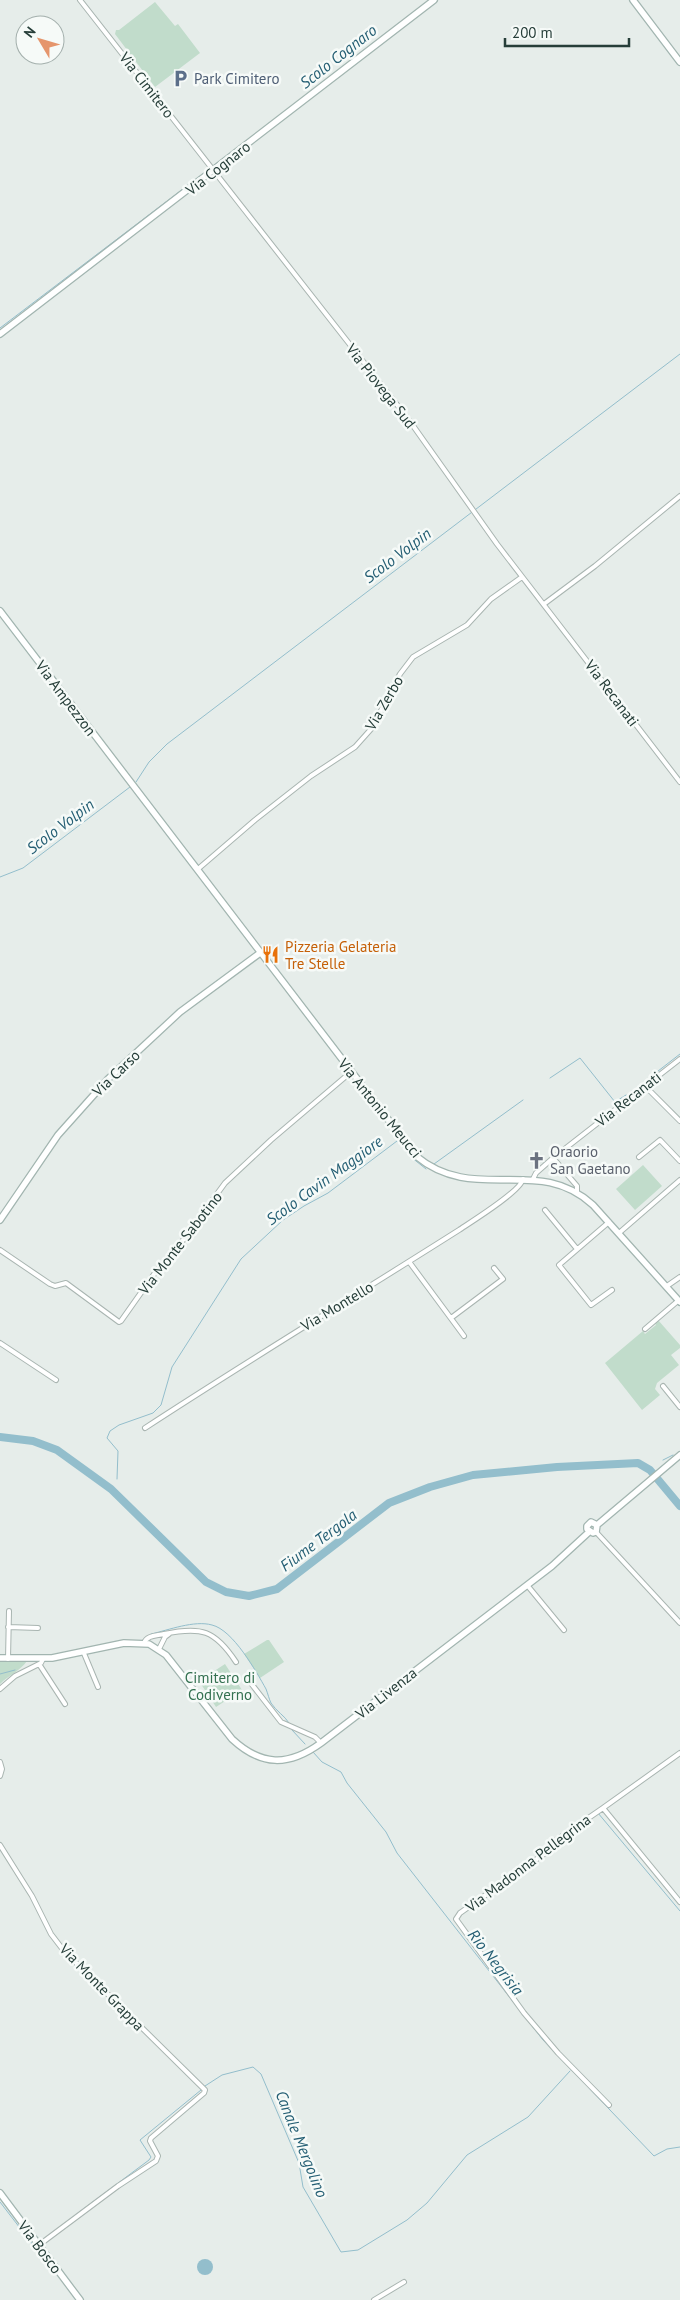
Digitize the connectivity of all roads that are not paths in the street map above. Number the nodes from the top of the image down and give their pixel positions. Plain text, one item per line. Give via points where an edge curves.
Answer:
1 (80, 0) edge
2 (434, 0) edge
3 (633, 0) edge
4 (680, 62) edge
5 (214, 171) junction
6 (0, 334) edge
7 (680, 496) edge
8 (522, 577) junction
9 (544, 604) junction
10 (0, 611) edge
11 (680, 782) edge
12 (133, 784) joint
13 (198, 869) junction
14 (260, 953) junction
15 (680, 1059) edge
16 (351, 1072) junction
17 (645, 1086) junction
18 (680, 1121) edge
19 (639, 1157) dead end
20 (553, 1158) junction
21 (680, 1161) edge
22 (523, 1179) junction
23 (533, 1179) junction
24 (680, 1180) edge
25 (577, 1192) junction
26 (546, 1210) dead end
27 (0, 1220) edge
28 (609, 1222) junction
29 (619, 1233) junction
30 (577, 1249) junction
31 (0, 1250) edge
32 (410, 1262) junction
33 (494, 1268) dead end
34 (680, 1276) edge
35 (667, 1286) junction
36 (612, 1290) dead end
37 (679, 1301) edge
38 (451, 1318) junction
39 (645, 1329) dead end
40 (464, 1336) dead end
41 (0, 1343) edge
42 (56, 1380) dead end
43 (662, 1386) dead end
44 (680, 1407) edge
45 (145, 1428) dead end
46 (680, 1455) edge
47 (597, 1524) junction
48 (589, 1532) junction
49 (596, 1532) junction
50 (527, 1585) junction
51 (9, 1611) dead end
52 (680, 1623) edge
53 (8, 1627) junction
54 (38, 1628) dead end
55 (564, 1630) dead end
56 (170, 1633) junction
57 (144, 1642) junction
58 (159, 1649) junction
59 (83, 1651) junction
60 (0, 1658) edge
61 (8, 1659) junction
62 (41, 1661) junction
63 (236, 1662) dead end
64 (250, 1682) dead end
65 (98, 1687) dead end
66 (0, 1689) edge
67 (65, 1704) dead end
68 (321, 1743) junction
69 (680, 1753) edge
70 (0, 1762) edge
71 (0, 1776) edge
72 (602, 1808) junction
73 (0, 1845) edge
74 (680, 1902) edge
75 (609, 2105) dead end
76 (0, 2193) edge
77 (39, 2245) junction
78 (404, 2282) dead end
79 (80, 2300) edge
80 (374, 2300) edge

1 - 5 street, Via Cimitero
2 - 5 street, Via Cognaro
3 - 4 street
5 - 6 street, Via Cognaro
5 - 8 street, Via Piovega Sud via 412,425
7 - 9 street
8 - 9 street, Via Piovega Sud
8 - 13 street, Via Zerbo via 491,598 467,625 413,657 400,674 372,728 360,742 255,820
9 - 11 street, Via Recanati
10 - 12 street, Via Ampezzon
12 - 13 street, Via Antonio Meucci
13 - 14 street, Via Antonio Meucci
14 - 16 street, Via Antonio Meucci
14 - 27 street, Via Carso via 186,1008 108,1079 58,1135
15 - 17 street, Via Recanati
16 - 22 street, Via Antonio Meucci via 411,1151 428,1165 464,1179
16 - 31 street, Via Monte Sabotino via 226,1183 121,1321 118,1322 66,1283 50,1284
17 - 18 street
17 - 20 street, Via Recanati
19 - 21 street via 660,1140
20 - 23 street, Via Recanati
20 - 25 street via 577,1186
22 - 23 street, Via Antonio Meucci
22 - 32 street, Via Montello via 519,1187 491,1208
23 - 25 street, Via Antonio Meucci via 556,1183
24 - 29 street
25 - 28 street, Via Antonio Meucci
26 - 30 street
28 - 29 street, Via Antonio Meucci
28 - 30 street
29 - 35 street, Via Antonio Meucci
30 - 36 street via 559,1265 591,1305
32 - 38 street
32 - 45 street, Via Montello via 324,1312
33 - 38 street via 503,1279
34 - 35 street
35 - 37 street, Via Antonio Meucci
37 - 39 street, Via Antonio Meucci
38 - 40 street
41 - 42 street
43 - 44 street
46 - 47 street, Via Livenza
47 - 48 street, Via Livenza via 588,1523
47 - 49 street
48 - 49 street
48 - 50 street, Via Livenza
49 - 52 street
50 - 55 street
50 - 68 street, Via Livenza
51 - 53 street
53 - 54 street
53 - 61 street
56 - 57 street via 150,1637
56 - 58 street
56 - 63 street via 207,1632 222,1643
57 - 58 street
57 - 59 street via 124,1642
58 - 68 street, Via Livenza via 244,1750 262,1759 286,1760
59 - 62 street
59 - 65 street
60 - 61 street
61 - 62 street
62 - 66 street
62 - 67 street
64 - 68 street via 281,1722 315,1737
69 - 72 street, Via Madonna Pellegrina
70 - 71 street
72 - 74 street, Via Madonna Pellegrina
72 - 75 street, Via Madonna Pellegrina via 456,1919 524,2013
73 - 77 street, Via Monte Grappa via 64,1951 205,2090 151,2138 158,2156 156,2161
76 - 77 street, Via Bosco
77 - 79 street, Via Bosco
78 - 80 street

